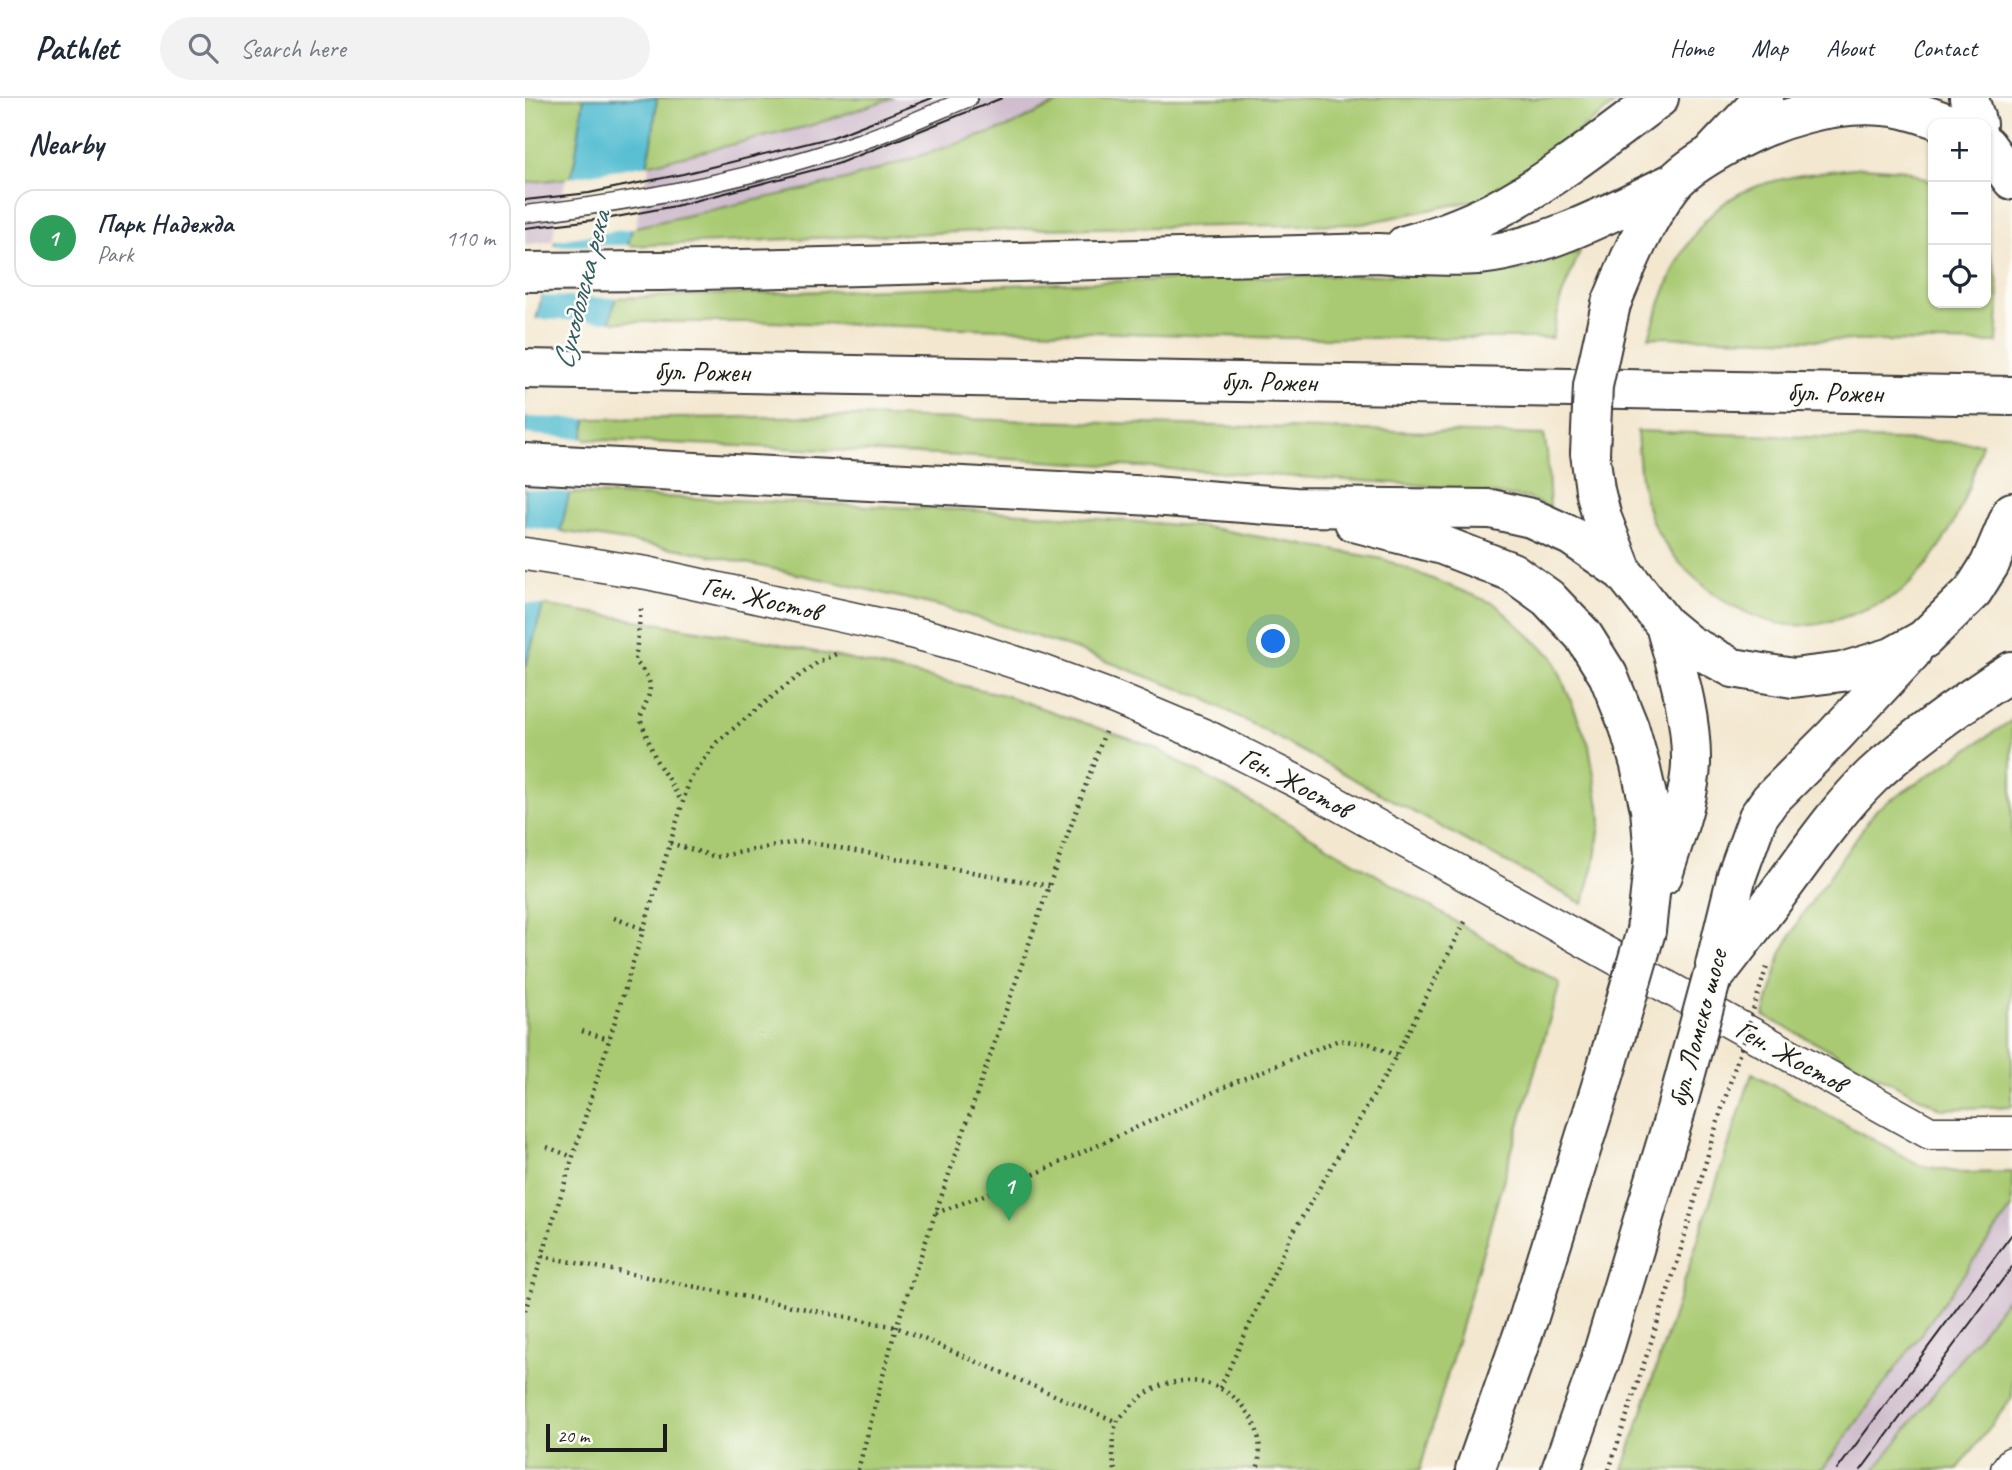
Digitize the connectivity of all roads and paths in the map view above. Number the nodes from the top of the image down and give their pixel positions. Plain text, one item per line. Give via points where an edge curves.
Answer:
1 (969, 98) edge
2 (1659, 98) edge
3 (1764, 98) edge
4 (1969, 98) edge
5 (1937, 119) edge
6 (1975, 119) edge
7 (1991, 152) edge
8 (1710, 154) junction
9 (2012, 180) edge
10 (1674, 182) junction
11 (525, 214) edge
12 (1377, 253) junction
13 (525, 272) edge
14 (525, 369) edge
15 (2012, 396) edge
16 (525, 463) edge
17 (1294, 507) junction
18 (2012, 512) edge
19 (525, 554) edge
20 (1623, 572) junction
21 (2012, 581) edge
22 (640, 617) dead end
23 (1665, 625) junction
24 (892, 627) junction
25 (1935, 629) junction
26 (2012, 671) edge
27 (1115, 698) junction
28 (683, 803) junction
29 (670, 843) junction
30 (1049, 886) junction
31 (1483, 886) junction
32 (614, 918) dead end
33 (644, 929) junction
34 (1646, 931) junction
35 (1768, 963) dead end
36 (1711, 981) junction
37 (582, 1031) dead end
38 (609, 1039) junction
39 (1396, 1056) junction
40 (2012, 1133) edge
41 (1711, 1143) dead end
42 (547, 1147) dead end
43 (573, 1157) junction
44 (935, 1213) junction
45 (543, 1256) junction
46 (525, 1311) edge
47 (896, 1327) junction
48 (1220, 1388) junction
49 (1117, 1422) junction
50 (2012, 1463) edge
51 (857, 1470) edge
52 (1115, 1470) edge
53 (1257, 1470) edge
54 (1475, 1470) edge
55 (1561, 1470) edge
56 (2007, 1470) edge

1 - 11 lane via 866,140 782,166 679,191
2 - 12 main road via 1509,203 1431,237
3 - 8 main road
4 - 6 main road
5 - 8 main road via 1892,107 1827,109 1774,122
7 - 9 main road
8 - 10 main road
10 - 12 main road via 1596,219 1520,247 1480,254
10 - 20 main road, bridge via 1647,224 1611,303 1593,386 1590,453 1595,490
12 - 13 main road
14 - 15 main road, бул. Рожен
16 - 17 main road
17 - 20 main road via 1491,509 1531,518 1571,536
17 - 34 main road via 1441,545 1512,572 1548,598 1583,635 1608,675 1629,727 1650,809 1654,856
18 - 25 main road, бул. Ломско шосе via 1973,591
19 - 24 street, Ген. Жостов via 647,573
20 - 23 main road
21 - 25 main road
22 - 28 path via 635,661 648,674 651,688 639,719 656,760
23 - 25 main road via 1688,644 1733,668 1793,678 1842,672 1892,657
23 - 34 main road via 1688,717 1691,766 1682,813
24 - 27 street, Ген. Жостов via 968,647
24 - 28 path via 818,662 717,742 690,779
25 - 36 main road, бул. Ломско шосе via 1758,817 1737,875
26 - 36 main road via 1917,736 1871,778 1829,822
27 - 30 path
27 - 31 street, Ген. Жостов via 1298,782
28 - 29 path
29 - 30 path via 716,857 801,841
29 - 33 path
30 - 44 path
31 - 39 path
31 - 40 street, Ген. Жостов via 1930,1133
32 - 33 path
33 - 38 path
34 - 54 main road, bridge via 1528,1320
35 - 41 path, bridge
36 - 55 main road, бул. Ломско шосе, bridge via 1601,1359
37 - 38 path
38 - 43 path
39 - 44 path via 1370,1044 1339,1040 1011,1185
39 - 48 path via 1291,1236
42 - 43 path
43 - 45 path
44 - 47 path
45 - 46 path
45 - 47 path
47 - 49 path
47 - 51 path
48 - 49 path via 1177,1380 1155,1386
48 - 53 path via 1238,1401 1251,1419 1258,1439
49 - 52 path
50 - 56 street

